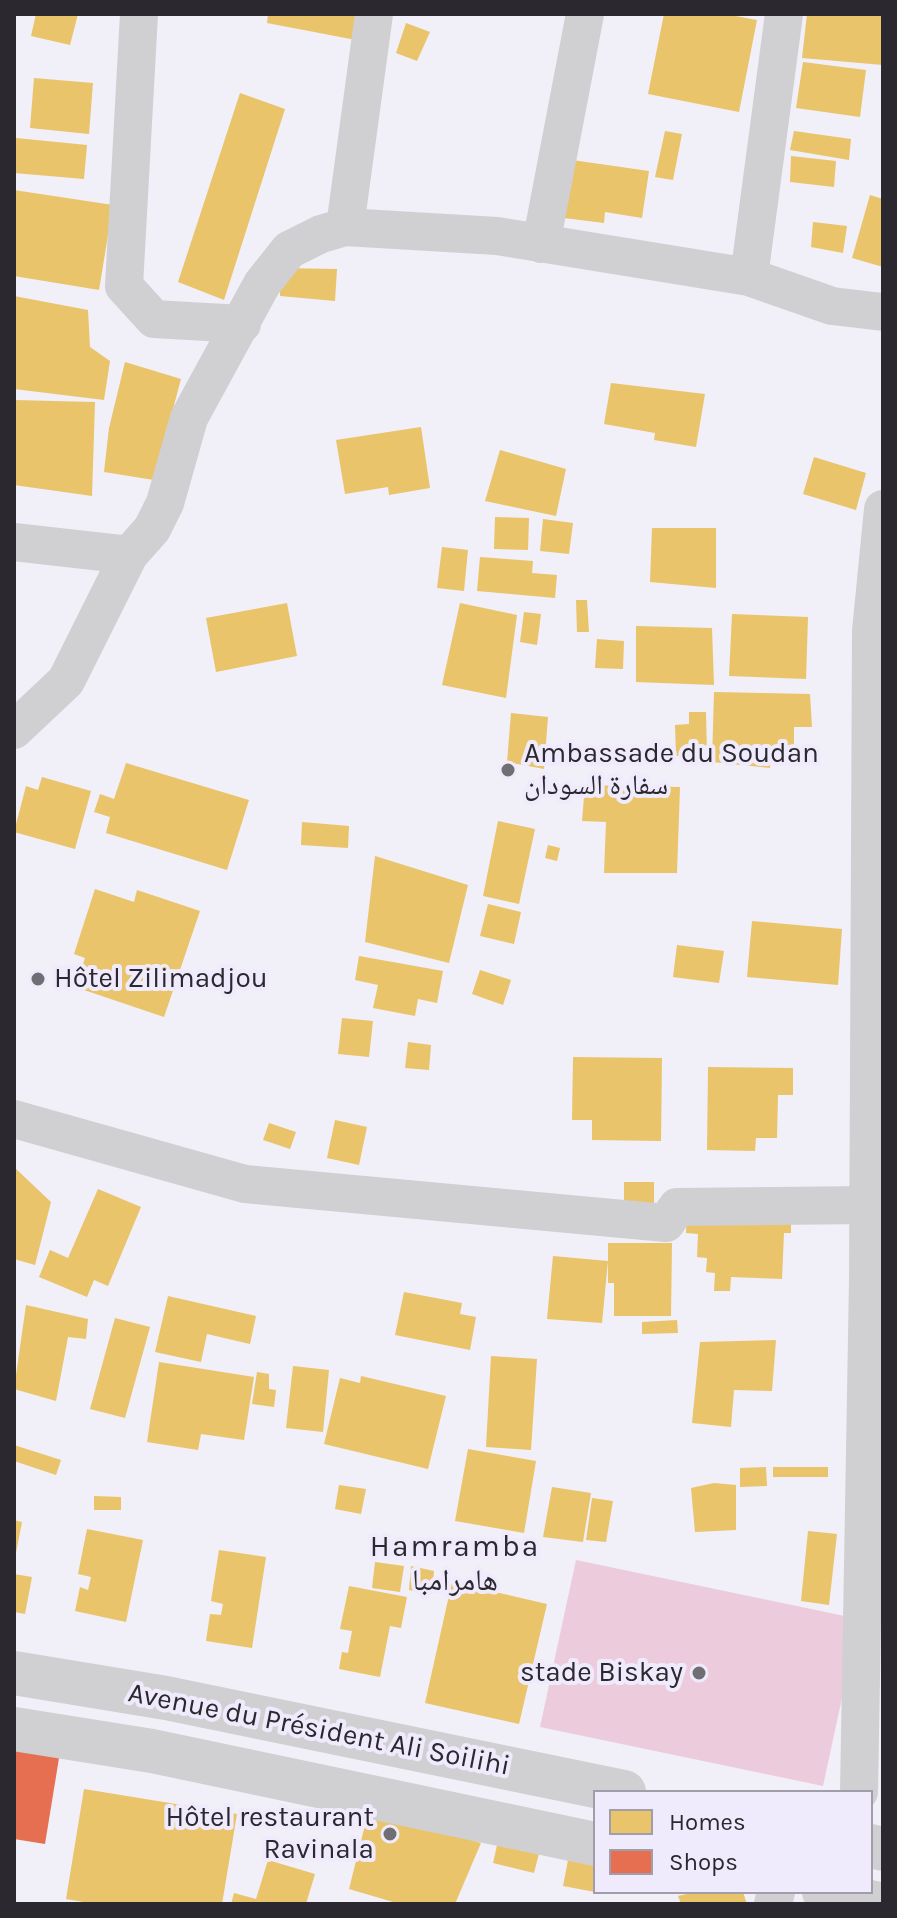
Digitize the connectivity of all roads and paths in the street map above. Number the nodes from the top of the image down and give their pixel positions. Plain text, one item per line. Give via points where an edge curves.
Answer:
1 (374, 14) edge
2 (585, 14) edge
3 (784, 14) edge
4 (134, 16) edge
5 (345, 227) junction
6 (541, 244) junction
7 (749, 277) junction
8 (883, 312) edge
9 (242, 324) junction
10 (883, 509) edge
11 (14, 542) edge
12 (129, 555) junction
13 (14, 730) edge
14 (14, 1119) edge
15 (868, 1205) junction
16 (14, 1673) edge
17 (14, 1729) edge
18 (614, 1790) edge
19 (859, 1790) edge
20 (593, 1844) edge

1 - 5 street
2 - 6 street
3 - 7 street
4 - 9 street via 124,286 154,319
5 - 6 street via 421,229
5 - 9 street via 289,250 262,284
6 - 7 street
7 - 8 street via 832,306
9 - 12 street via 189,418 165,503 152,529
10 - 15 street via 871,631
11 - 12 street
12 - 13 street via 66,681
14 - 15 street via 245,1184 666,1223 677,1207
15 - 19 street
16 - 18 street, Avenue du Président Ali Soilihi via 166,1698
17 - 20 street, Avenue du Président Ali Soilihi via 152,1751

